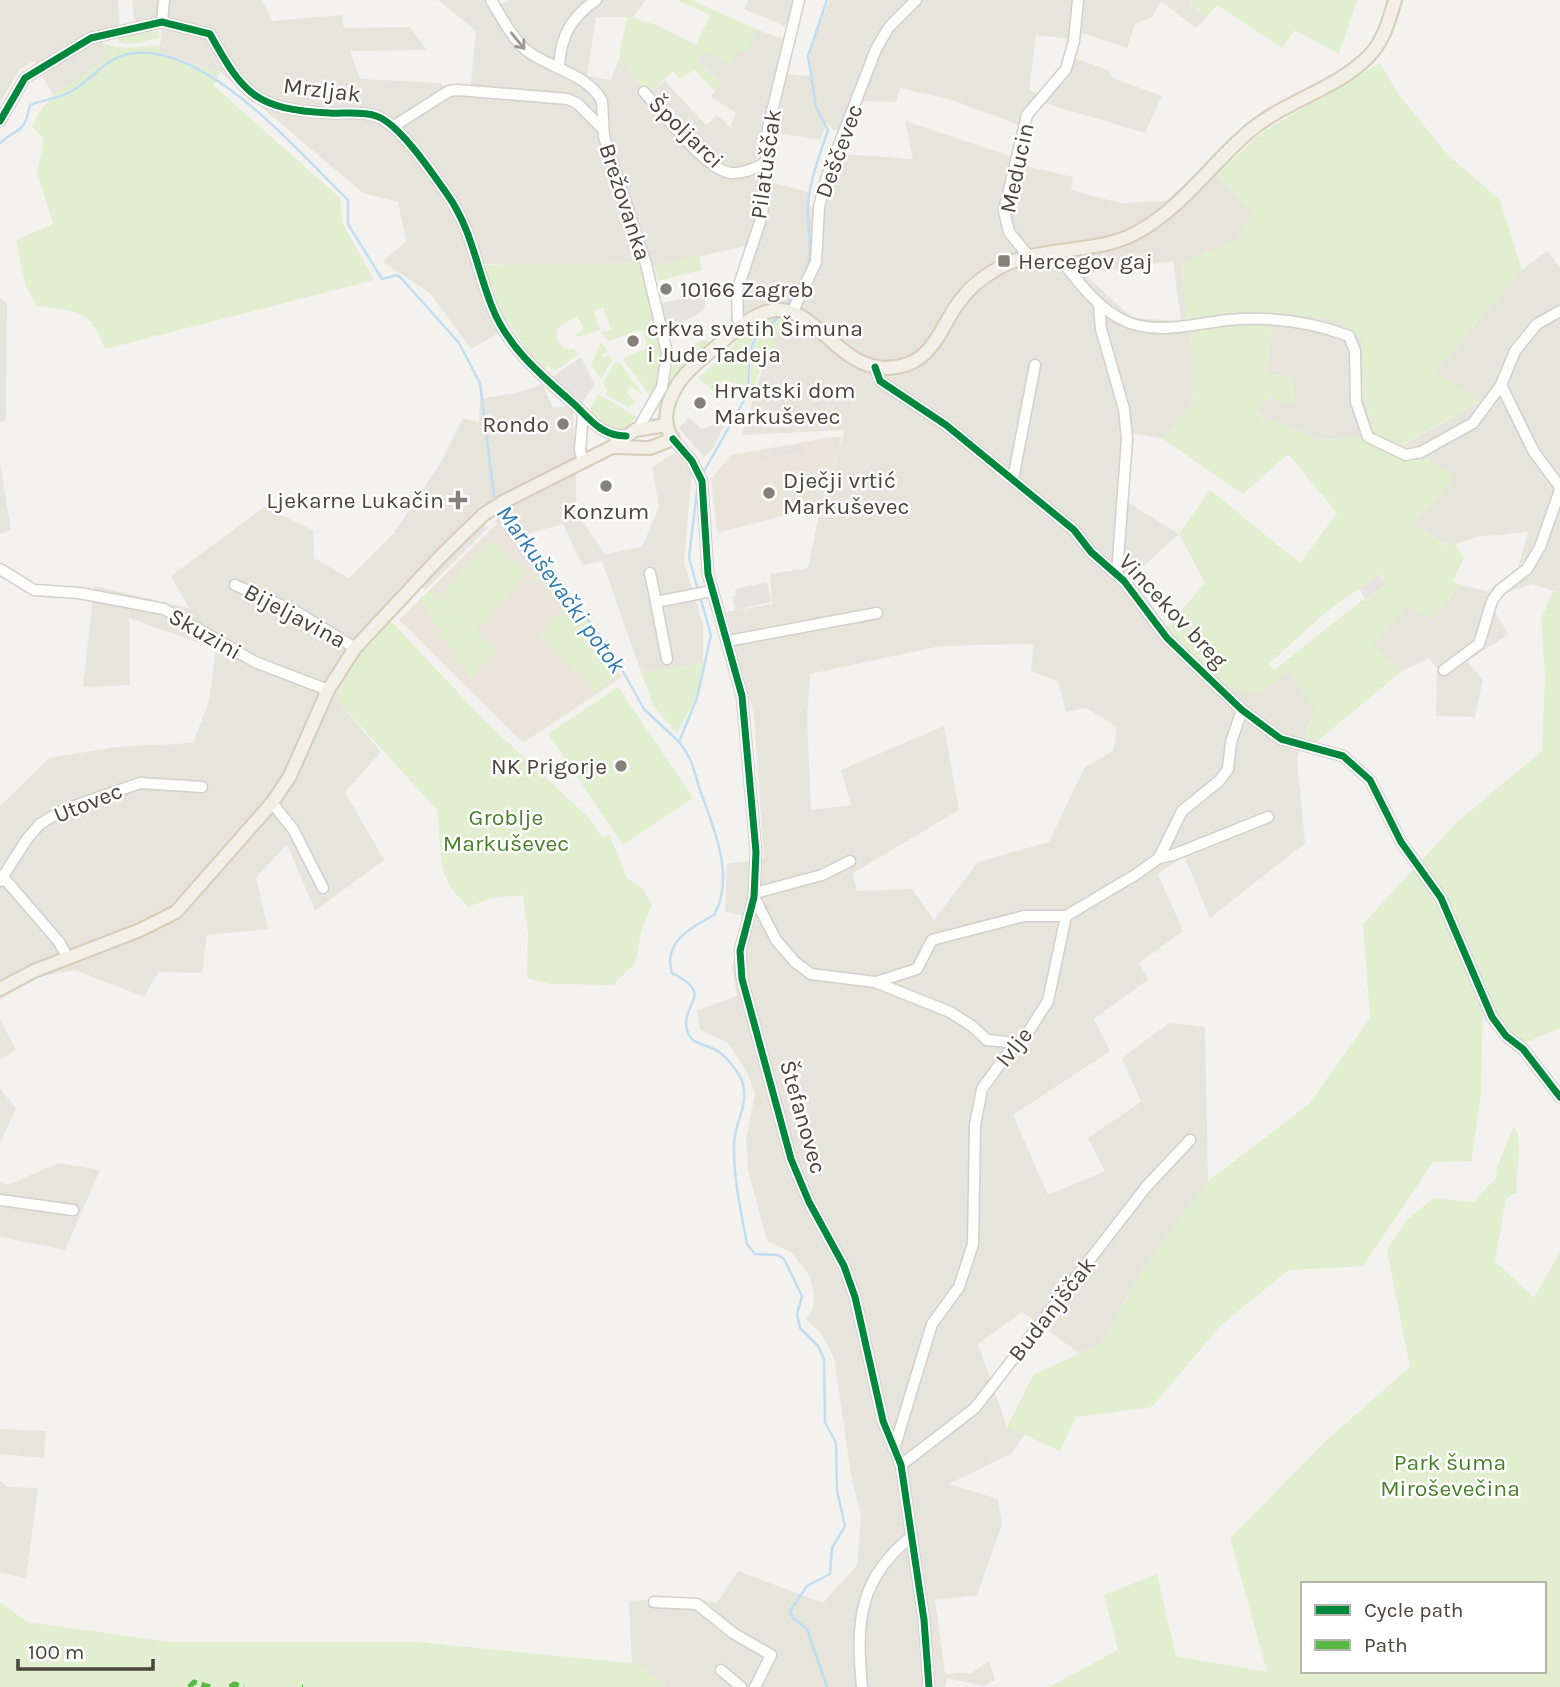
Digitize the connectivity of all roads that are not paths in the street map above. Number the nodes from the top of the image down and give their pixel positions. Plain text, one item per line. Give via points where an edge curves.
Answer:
1 (164, 0) edge
2 (491, 0) edge
3 (596, 0) edge
4 (799, 0) edge
5 (916, 0) edge
6 (1078, 0) edge
7 (1395, 0) edge
8 (162, 22) junction
9 (559, 66) junction
10 (644, 92) dead end
11 (0, 121) edge
12 (394, 126) junction
13 (602, 128) junction
14 (768, 162) junction
15 (1056, 253) junction
16 (1030, 258) junction
17 (1099, 305) junction
18 (785, 312) junction
19 (1560, 312) edge
20 (737, 329) junction
21 (1035, 365) dead end
22 (875, 367) junction
23 (1502, 384) junction
24 (583, 414) junction
25 (667, 425) junction
26 (632, 432) junction
27 (673, 439) junction
28 (612, 447) junction
29 (636, 449) junction
30 (583, 462) junction
31 (1013, 479) junction
32 (1560, 487) edge
33 (0, 569) edge
34 (650, 573) dead end
35 (1117, 574) junction
36 (235, 584) dead end
37 (704, 592) junction
38 (656, 602) junction
39 (877, 613) dead end
40 (728, 641) junction
41 (355, 648) junction
42 (667, 659) dead end
43 (1444, 670) dead end
44 (328, 691) junction
45 (1242, 710) junction
46 (202, 787) dead end
47 (272, 803) junction
48 (1268, 817) dead end
49 (1159, 858) junction
50 (850, 861) dead end
51 (2, 880) edge
52 (323, 888) dead end
53 (754, 895) junction
54 (1066, 916) junction
55 (68, 958) junction
56 (876, 982) junction
57 (0, 989) edge
58 (1018, 1043) junction
59 (1560, 1097) edge
60 (1191, 1140) dead end
61 (0, 1200) edge
62 (74, 1210) dead end
63 (894, 1449) junction
64 (901, 1465) junction
65 (912, 1536) junction
66 (654, 1602) dead end
67 (721, 1670) dead end
68 (741, 1687) edge
69 (755, 1687) edge
70 (862, 1687) edge
71 (929, 1687) edge

1 - 8 street
2 -> 9 street, Brežovanka via 519,43
3 - 9 street via 566,30
4 - 14 street, Pilatuščak via 768,128
5 - 18 street, Deščevec via 889,27 876,49 827,176 819,207 816,262
6 - 16 street, Meducin via 1066,69 1027,115 1004,211 1009,232
7 - 15 main road via 1383,37 1370,55 1349,73 1252,129 1166,213 1116,241
8 - 11 street, Mrzljak via 91,38 25,78
8 - 12 street, Mrzljak via 210,34 238,83 258,100 319,113 376,116
9 - 13 street, Brežovanka via 600,97
10 - 14 street, Špoljarci via 722,171 734,173
12 - 13 street via 440,96 458,90 568,99
12 - 24 street via 449,197 478,256 492,309 514,344 540,376
13 - 26 street, Brežovanka via 646,264 667,353 662,387
14 - 20 street, Pilatuščak via 762,216 738,284
15 - 16 main road
15 - 17 street
16 - 22 main road via 992,271 963,297 923,356 907,364
17 - 23 street via 1141,326 1188,328 1227,320 1273,319 1315,323 1349,336 1355,351 1356,402 1368,437 1406,455 1421,452 1473,423
17 - 35 street via 1127,439
18 - 20 main road via 760,315
18 - 22 main road via 848,355
19 - 23 street via 1537,324 1515,351
20 - 25 main road via 677,384 667,406
21 - 31 street
22 - 31 street, Vincekov breg via 880,381 946,425
23 - 32 street via 1534,452
24 - 26 street via 604,431
24 - 30 street
25 - 26 main road
25 - 27 main road
26 - 28 main road
26 - 29 main road
27 - 29 main road via 657,447
27 - 37 street, Štefanovec via 702,481
28 - 29 main road
28 - 30 main road
30 - 41 main road via 499,505 441,556
31 - 35 street, Vincekov breg via 1051,508
32 - 43 street via 1527,569 1492,601 1479,644
33 - 44 street, Skuzini via 34,590 79,593 164,609 255,662
34 - 38 street
35 - 45 street, Vincekov breg via 1167,638
36 - 41 street, Bijeljavina via 286,607
37 - 38 street
37 - 40 street, Štefanovec
38 - 42 street
39 - 40 street
40 - 53 street, Štefanovec via 744,715 757,852
41 - 44 main road
44 - 47 main road via 290,776
45 - 49 street via 1228,769 1182,811
45 - 59 street, Vincekov breg via 1281,739 1343,756 1370,780 1401,842 1441,898 1481,996 1506,1036 1523,1049
46 - 51 street, Utovec via 140,783 64,810 33,831
47 - 52 street via 293,829
47 - 55 main road via 176,912
48 - 49 street
49 - 54 street
50 - 53 street via 822,876
51 - 55 street, Utovec
53 - 56 street via 776,940 811,974
53 - 63 street, Štefanovec via 740,951 742,979 791,1159 855,1297 883,1421
54 - 56 street via 1024,916 932,940 917,969
54 - 58 street, Ivlje via 1048,1001
55 - 57 main road
56 - 58 street via 950,1012 987,1040
58 - 63 street, Ivlje via 982,1089 975,1125 973,1244 959,1287 932,1324
60 - 64 street, Budanjščak via 1146,1187 975,1408
61 - 62 street
63 - 64 street, Štefanovec
64 - 65 street, Štefanovec
65 - 70 street via 876,1572 865,1598 859,1652
65 - 71 street, Štefanovec
66 - 69 street via 697,1604 771,1655
67 - 68 street

